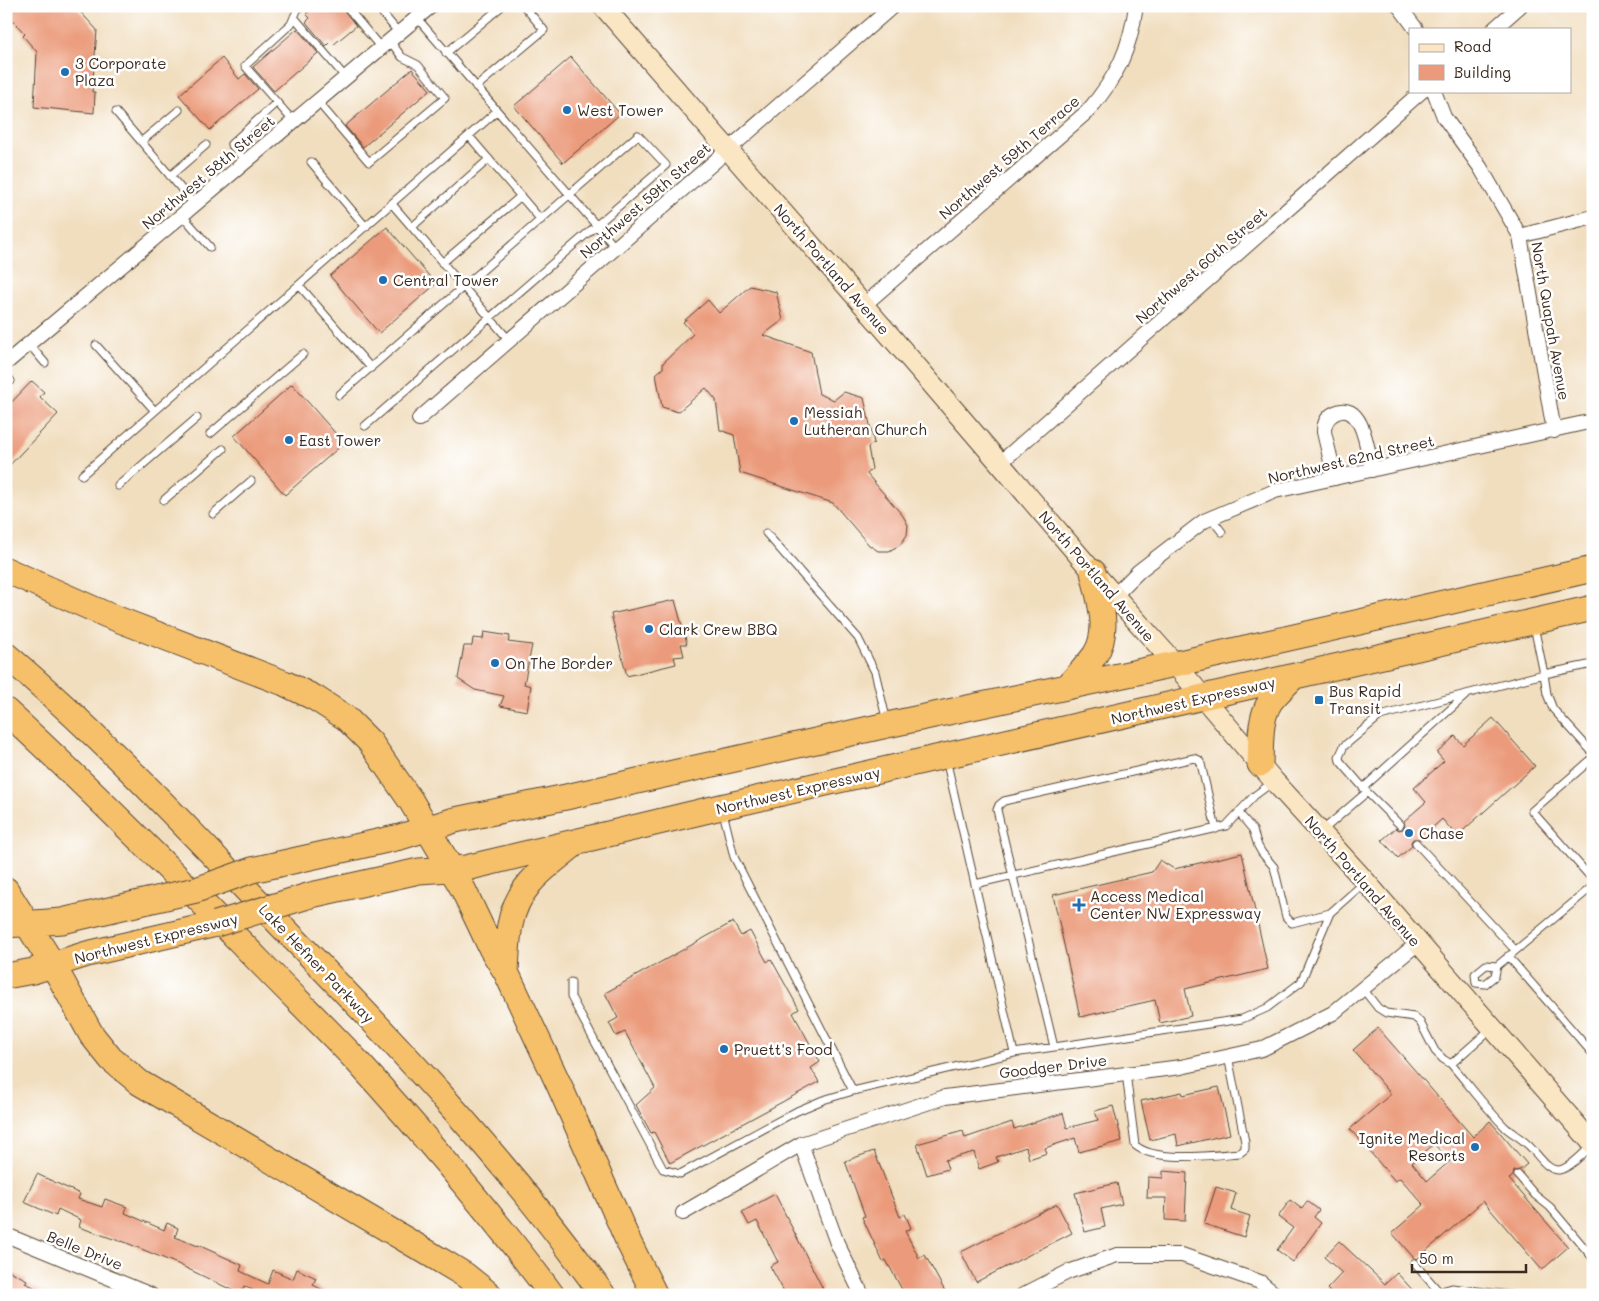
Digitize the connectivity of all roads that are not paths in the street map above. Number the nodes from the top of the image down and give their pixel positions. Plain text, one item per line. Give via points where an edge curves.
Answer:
1 (298, 6) edge
2 (346, 6) edge
3 (393, 6) edge
4 (502, 6) edge
5 (524, 6) edge
6 (603, 6) edge
7 (893, 6) edge
8 (1136, 6) edge
9 (1399, 6) edge
10 (1520, 6) edge
11 (423, 11) edge
12 (294, 16) junction
13 (1415, 28) edge
14 (1495, 28) edge
15 (390, 41) junction
16 (446, 53) junction
17 (346, 78) junction
18 (476, 86) junction
19 (1421, 92) edge
20 (1434, 92) edge
21 (276, 102) junction
22 (318, 102) junction
23 (178, 110) dead end
24 (497, 111) junction
25 (116, 112) dead end
26 (294, 122) junction
27 (470, 136) junction
28 (142, 141) junction
29 (206, 145) dead end
30 (728, 149) junction
31 (489, 159) junction
32 (246, 162) junction
33 (311, 162) dead end
34 (170, 176) junction
35 (570, 195) junction
36 (521, 196) junction
37 (392, 204) junction
38 (195, 205) junction
39 (182, 215) junction
40 (1593, 217) edge
41 (541, 220) junction
42 (596, 225) junction
43 (366, 227) junction
44 (412, 228) junction
45 (1520, 236) junction
46 (210, 247) dead end
47 (615, 247) junction
48 (442, 263) junction
49 (299, 285) junction
50 (464, 287) junction
51 (864, 305) junction
52 (490, 318) junction
53 (509, 340) junction
54 (29, 344) junction
55 (96, 345) dead end
56 (303, 354) dead end
57 (45, 362) dead end
58 (6, 363) edge
59 (371, 368) junction
60 (6, 374) edge
61 (12, 381) dead end
62 (339, 395) dead end
63 (156, 411) junction
64 (197, 418) dead end
65 (419, 419) dead end
66 (1593, 421) edge
67 (365, 426) dead end
68 (1554, 431) junction
69 (210, 434) dead end
70 (223, 449) dead end
71 (1000, 464) junction
72 (1372, 470) junction
73 (82, 475) dead end
74 (1335, 478) junction
75 (251, 481) dead end
76 (118, 486) dead end
77 (164, 500) dead end
78 (212, 514) dead end
79 (1211, 518) junction
80 (1222, 532) dead end
81 (766, 533) dead end
82 (1593, 569) edge
83 (6, 570) edge
84 (1093, 572) junction
85 (1114, 596) junction
86 (1593, 608) edge
87 (1534, 622) junction
88 (6, 655) edge
89 (1175, 664) junction
90 (1593, 664) edge
91 (1544, 674) junction
92 (1294, 676) junction
93 (1067, 687) junction
94 (1467, 694) junction
95 (1203, 697) junction
96 (6, 711) edge
97 (887, 724) junction
98 (1593, 753) edge
99 (945, 756) junction
100 (1593, 758) edge
101 (1267, 772) junction
102 (1365, 790) junction
103 (721, 807) junction
104 (1239, 812) junction
105 (1400, 825) dead end
106 (427, 828) junction
107 (1216, 829) junction
108 (1320, 832) junction
109 (577, 842) junction
110 (1416, 843) dead end
111 (451, 869) junction
112 (1013, 875) junction
113 (1593, 880) edge
114 (1366, 882) junction
115 (975, 884) junction
116 (1593, 886) edge
117 (6, 890) edge
118 (1330, 913) junction
119 (17, 924) edge
120 (1418, 943) junction
121 (1516, 950) junction
122 (1508, 956) junction
123 (53, 965) junction
124 (1497, 966) junction
125 (506, 972) junction
126 (6, 976) edge
127 (571, 982) dead end
128 (1469, 988) junction
129 (1363, 989) junction
130 (1492, 1028) junction
131 (1054, 1047) junction
132 (1014, 1053) junction
133 (1593, 1054) edge
134 (1228, 1056) junction
135 (1451, 1064) junction
136 (1126, 1073) junction
137 (853, 1091) junction
138 (801, 1144) junction
139 (1593, 1144) edge
140 (1518, 1175) dead end
141 (683, 1213) dead end
142 (6, 1235) edge
143 (1593, 1258) edge
144 (1414, 1263) dead end
145 (1441, 1294) edge
146 (150, 1295) edge
147 (490, 1295) edge
148 (552, 1295) edge
149 (603, 1295) edge
150 (655, 1295) edge
151 (862, 1295) edge
152 (1023, 1295) edge
153 (1276, 1295) edge
154 (1510, 1295) edge

1 - 12 lane
2 - 15 lane
3 - 15 lane via 384,14
4 - 16 lane
5 - 18 lane via 544,30
6 - 30 main road, North Portland Avenue
7 - 30 street, Northwest 59th Street
8 - 51 street, Northwest 59th Terrace via 1130,38 1119,67 1106,90 1088,111
9 - 13 street
10 - 14 street
11 - 15 street, Northwest 58th Street
11 - 16 lane
12 - 17 lane
12 - 21 lane via 291,24 245,66
15 - 17 street, Northwest 58th Street
15 - 22 lane via 402,57 418,65 445,98 369,162
16 - 18 lane
17 - 22 street, Northwest 58th Street
18 - 24 lane
19 - 71 street, Northwest 60th Street
20 - 45 street, North Quapah Avenue via 1444,117 1480,168
21 - 26 lane
21 - 32 lane via 231,144
22 - 26 street, Northwest 58th Street
23 - 28 lane
24 - 27 lane
24 - 35 lane
25 - 28 lane
26 - 32 street, Northwest 58th Street
27 - 31 lane
27 - 37 lane
28 - 34 lane
29 - 34 lane
30 - 47 street, Northwest 59th Street
30 - 51 main road, North Portland Avenue
31 - 36 lane
31 - 44 lane
32 - 38 street, Northwest 58th Street
33 - 43 lane
34 - 38 lane
35 - 41 lane
35 - 42 lane
35 - 42 lane via 638,135 666,165
36 - 41 lane
36 - 48 lane
37 - 43 lane
37 - 44 lane
38 - 39 street, Northwest 58th Street
39 - 46 lane
39 - 54 street, Northwest 58th Street
40 - 45 street
41 - 50 lane
42 - 47 lane
42 - 52 lane
43 - 49 lane
44 - 48 lane
45 - 68 street, North Quapah Avenue
47 - 53 street, Northwest 59th Street
48 - 50 lane
49 - 59 lane
49 - 63 lane
50 - 52 lane
50 - 59 lane
51 - 71 main road, North Portland Avenue
52 - 53 lane
52 - 67 lane
53 - 65 street, Northwest 59th Street
54 - 57 lane
54 - 58 street, Northwest 58th Street
55 - 63 lane
56 - 69 lane
59 - 62 lane
60 - 61 lane
63 - 73 lane
64 - 76 lane
66 - 68 street, Northwest 62nd Street
68 - 72 street, Northwest 62nd Street
70 - 77 lane
71 - 84 main road, North Portland Avenue
72 - 74 street, Northwest 62nd Street
72 - 74 street via 1361,422 1355,415 1340,411 1327,419 1324,426
74 - 79 street, Northwest 62nd Street via 1275,491
75 - 78 lane
79 - 80 lane
79 - 85 street, Northwest 62nd Street via 1139,571
81 - 97 lane via 858,638 875,672
82 - 89 highway
83 - 106 highway via 107,615 315,698 346,718 370,742
84 - 85 main road, North Portland Avenue
84 - 93 highway via 1103,616 1102,638 1095,655
85 - 89 main road, North Portland Avenue
86 - 87 highway, Northwest Expressway
87 - 91 lane
87 - 92 highway, Northwest Expressway
88 - 149 highway, Lake Hefner Parkway via 130,770 431,1082 514,1179
89 - 93 highway
89 - 95 main road, North Portland Avenue
90 - 91 lane
91 - 94 lane
91 - 98 lane via 1553,709
92 - 95 highway, Northwest Expressway
92 - 101 highway via 1266,710 1263,724
93 - 97 highway
94 - 102 lane
94 - 102 lane via 1380,716 1344,746 1340,761
95 - 99 highway, Northwest Expressway
95 - 101 main road, North Portland Avenue
96 - 148 highway via 168,866 354,1059 431,1144
97 - 106 highway
99 - 103 highway, Northwest Expressway
99 - 115 lane
100 - 113 lane via 1532,811
101 - 104 lane via 1254,796
101 - 108 main road, North Portland Avenue
102 - 105 lane
102 - 108 lane
103 - 109 highway, Northwest Expressway
103 - 137 lane via 734,857
104 - 107 lane via 1226,826
104 - 118 lane via 1274,867 1286,917 1292,924
106 - 111 highway
106 - 119 highway, bridge via 252,870 196,890 62,921
107 - 112 lane
107 - 112 lane via 1201,764 1194,758 999,805 997,810
108 - 114 main road, North Portland Avenue
109 - 111 highway, Northwest Expressway
109 - 125 highway via 538,873 514,908
110 - 121 lane
111 - 123 highway, Northwest Expressway, bridge via 419,871 311,895 216,924
111 - 125 highway
112 - 115 lane
112 - 131 lane
114 - 118 lane
114 - 120 main road, North Portland Avenue
115 - 132 lane
116 - 121 lane
117 - 119 highway
118 - 131 lane via 1301,982 1267,1008 1242,1019
119 - 123 highway
120 - 128 main road, North Portland Avenue
120 - 129 street, Goodger Drive
121 - 122 lane
122 - 124 lane
122 - 133 lane
123 - 126 highway, Northwest Expressway
123 - 147 highway via 92,1034 111,1059 140,1083 465,1275
124 - 128 lane via 1495,976 1485,984
124 - 128 lane via 1486,965 1475,974
125 - 150 highway
127 - 137 lane via 571,997 663,1169 680,1174 797,1111
128 - 130 main road, North Portland Avenue
129 - 134 street, Goodger Drive via 1333,1013 1262,1049
129 - 135 lane via 1386,1013 1414,1017 1420,1022 1435,1051
130 - 135 lane
130 - 139 main road, North Portland Avenue
131 - 132 lane
132 - 137 lane
134 - 136 street, Goodger Drive via 1180,1067
134 - 136 lane via 1245,1142 1240,1153 1185,1156 1141,1151 1135,1145
135 - 139 lane via 1505,1127 1526,1142 1553,1169 1566,1167
136 - 138 street, Goodger Drive via 945,1097
138 - 141 street, Goodger Drive
138 - 151 street via 837,1243
140 - 143 lane
142 - 146 street, Belle Drive
144 - 145 lane
145 - 154 lane via 1452,1288
152 - 153 street via 1068,1272 1117,1255 1182,1254 1260,1282

